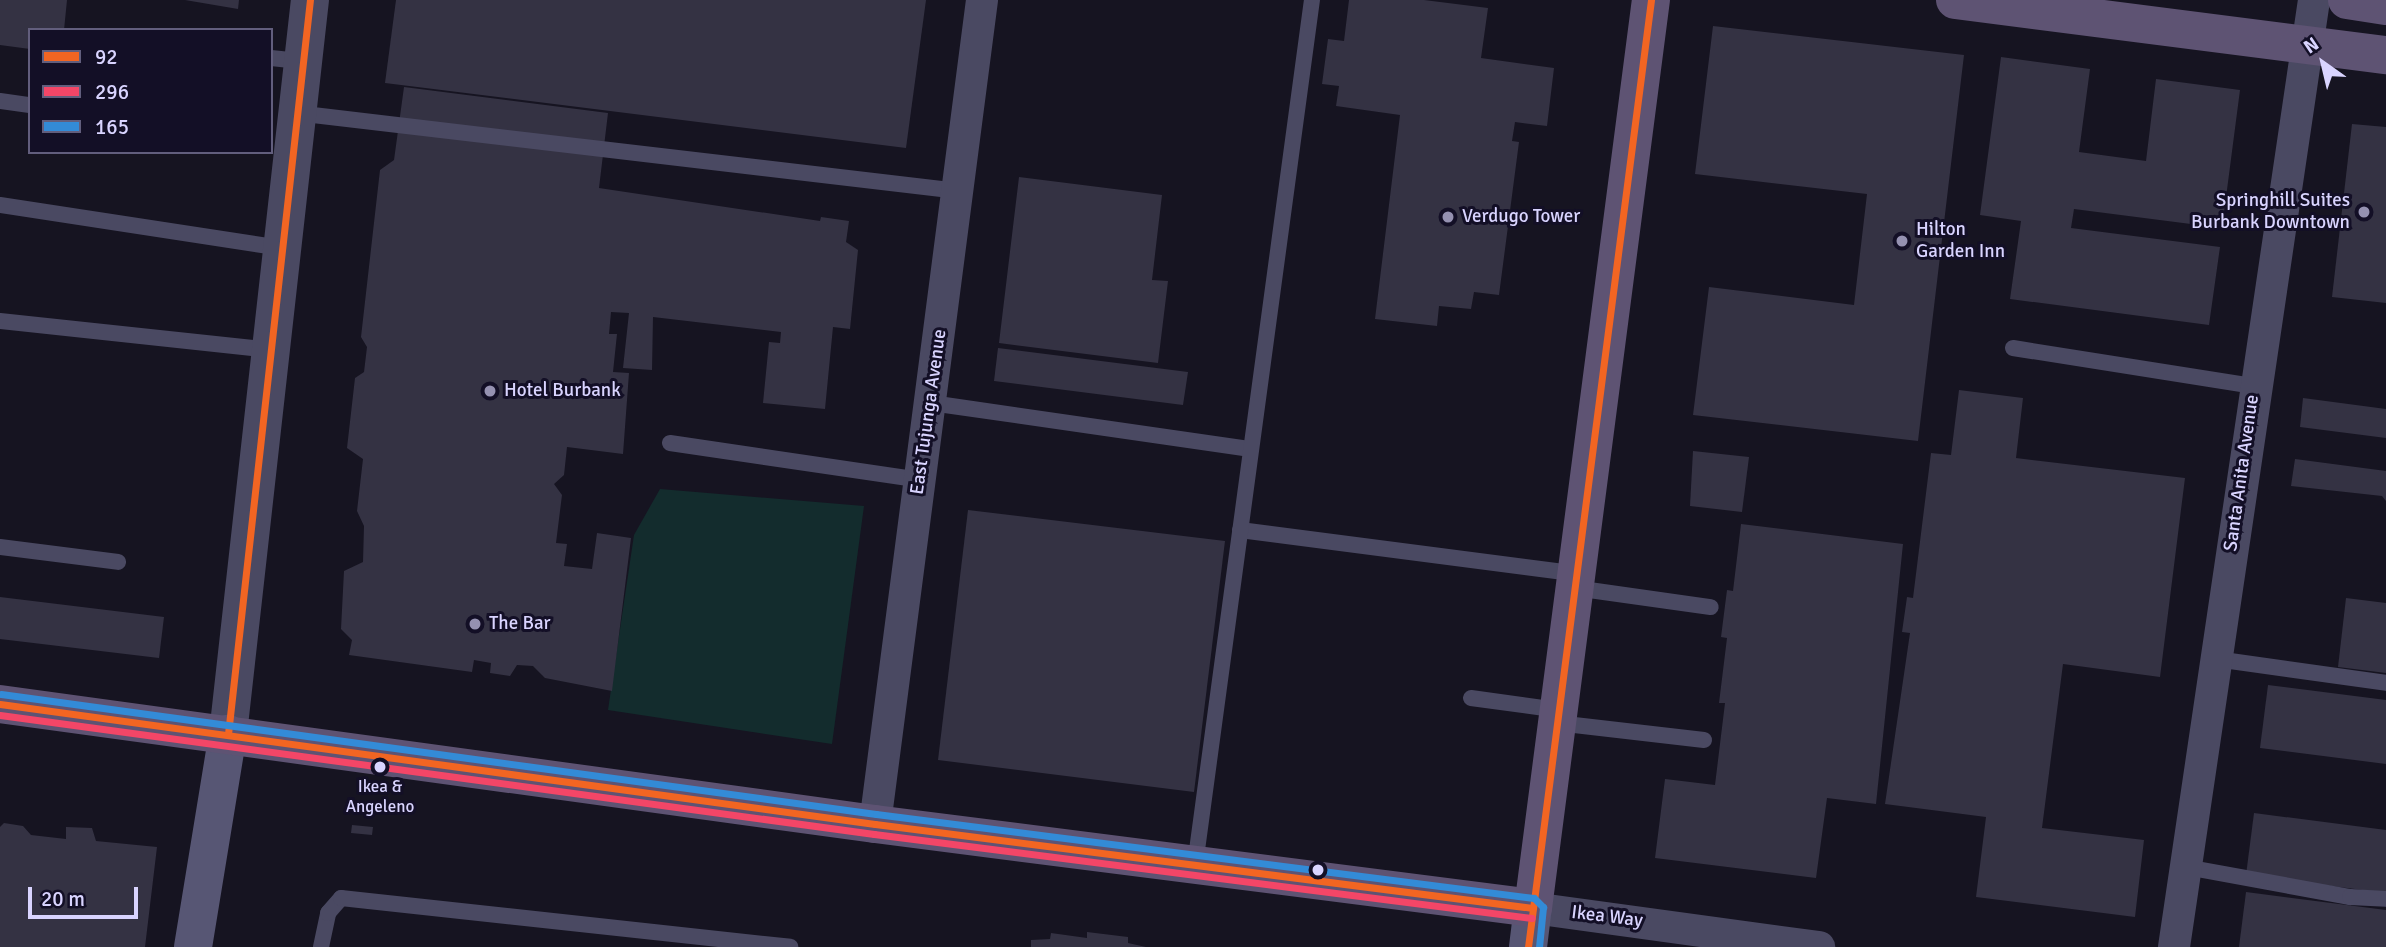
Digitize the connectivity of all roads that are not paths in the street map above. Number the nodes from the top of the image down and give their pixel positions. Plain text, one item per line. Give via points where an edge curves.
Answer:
1 (310, 0) edge
2 (982, 0) edge
3 (1312, 0) edge
4 (1651, 0) edge
5 (1955, 0) edge
6 (2314, 0) edge
7 (2347, 0) edge
8 (2386, 6) edge
9 (2307, 45) junction
10 (2386, 55) edge
11 (286, 60) edge
12 (0, 101) edge
13 (28, 106) edge
14 (287, 134) edge
15 (958, 191) junction
16 (0, 205) edge
17 (281, 248) junction
18 (0, 321) edge
19 (2012, 348) dead end
20 (270, 350) junction
21 (2254, 386) junction
22 (931, 403) junction
23 (670, 443) dead end
24 (1251, 449) junction
25 (920, 480) junction
26 (1240, 530) junction
27 (0, 547) edge
28 (118, 562) dead end
29 (1576, 581) junction
30 (1711, 607) dead end
31 (2216, 659) junction
32 (2386, 683) edge
33 (1471, 698) dead end
34 (0, 704) edge
35 (1558, 717) junction
36 (228, 734) junction
37 (1704, 740) dead end
38 (874, 824) junction
39 (1195, 865) junction
40 (2186, 867) junction
41 (2386, 899) edge
42 (1533, 908) junction
43 (699, 942) edge
44 (1814, 946) edge
45 (193, 947) edge
46 (321, 947) edge
47 (790, 947) edge
48 (1528, 947) edge
49 (2174, 947) edge

1 - 11 street
2 - 15 street, East Tujunga Avenue
3 - 24 lane
4 - 29 main road
5 - 9 main road
6 - 9 street, Santa Anita Avenue
7 - 8 main road
9 - 10 main road
9 - 21 street, Santa Anita Avenue
11 - 14 street
12 - 13 lane
14 - 15 lane
14 - 17 street
15 - 22 street, East Tujunga Avenue
16 - 17 lane
17 - 20 street
18 - 20 lane
19 - 21 lane
20 - 36 street
21 - 31 street, Santa Anita Avenue
22 - 24 lane
22 - 25 street, East Tujunga Avenue
23 - 25 lane
24 - 26 lane
25 - 38 street, East Tujunga Avenue
26 - 29 lane
26 - 39 lane
27 - 28 lane
29 - 30 lane
29 - 35 main road
31 - 32 lane
31 - 40 street, Santa Anita Avenue
33 - 35 lane
34 - 36 main road, Ikea Way
35 - 37 lane
35 - 42 main road
36 - 38 main road, Ikea Way
36 - 45 main road
38 - 39 main road, Ikea Way
39 - 42 main road, Ikea Way
40 - 41 lane via 2350,897
40 - 49 street, Santa Anita Avenue
42 - 44 street, Ikea Way
42 - 48 main road
43 - 46 lane via 341,898 328,913
43 - 47 lane

